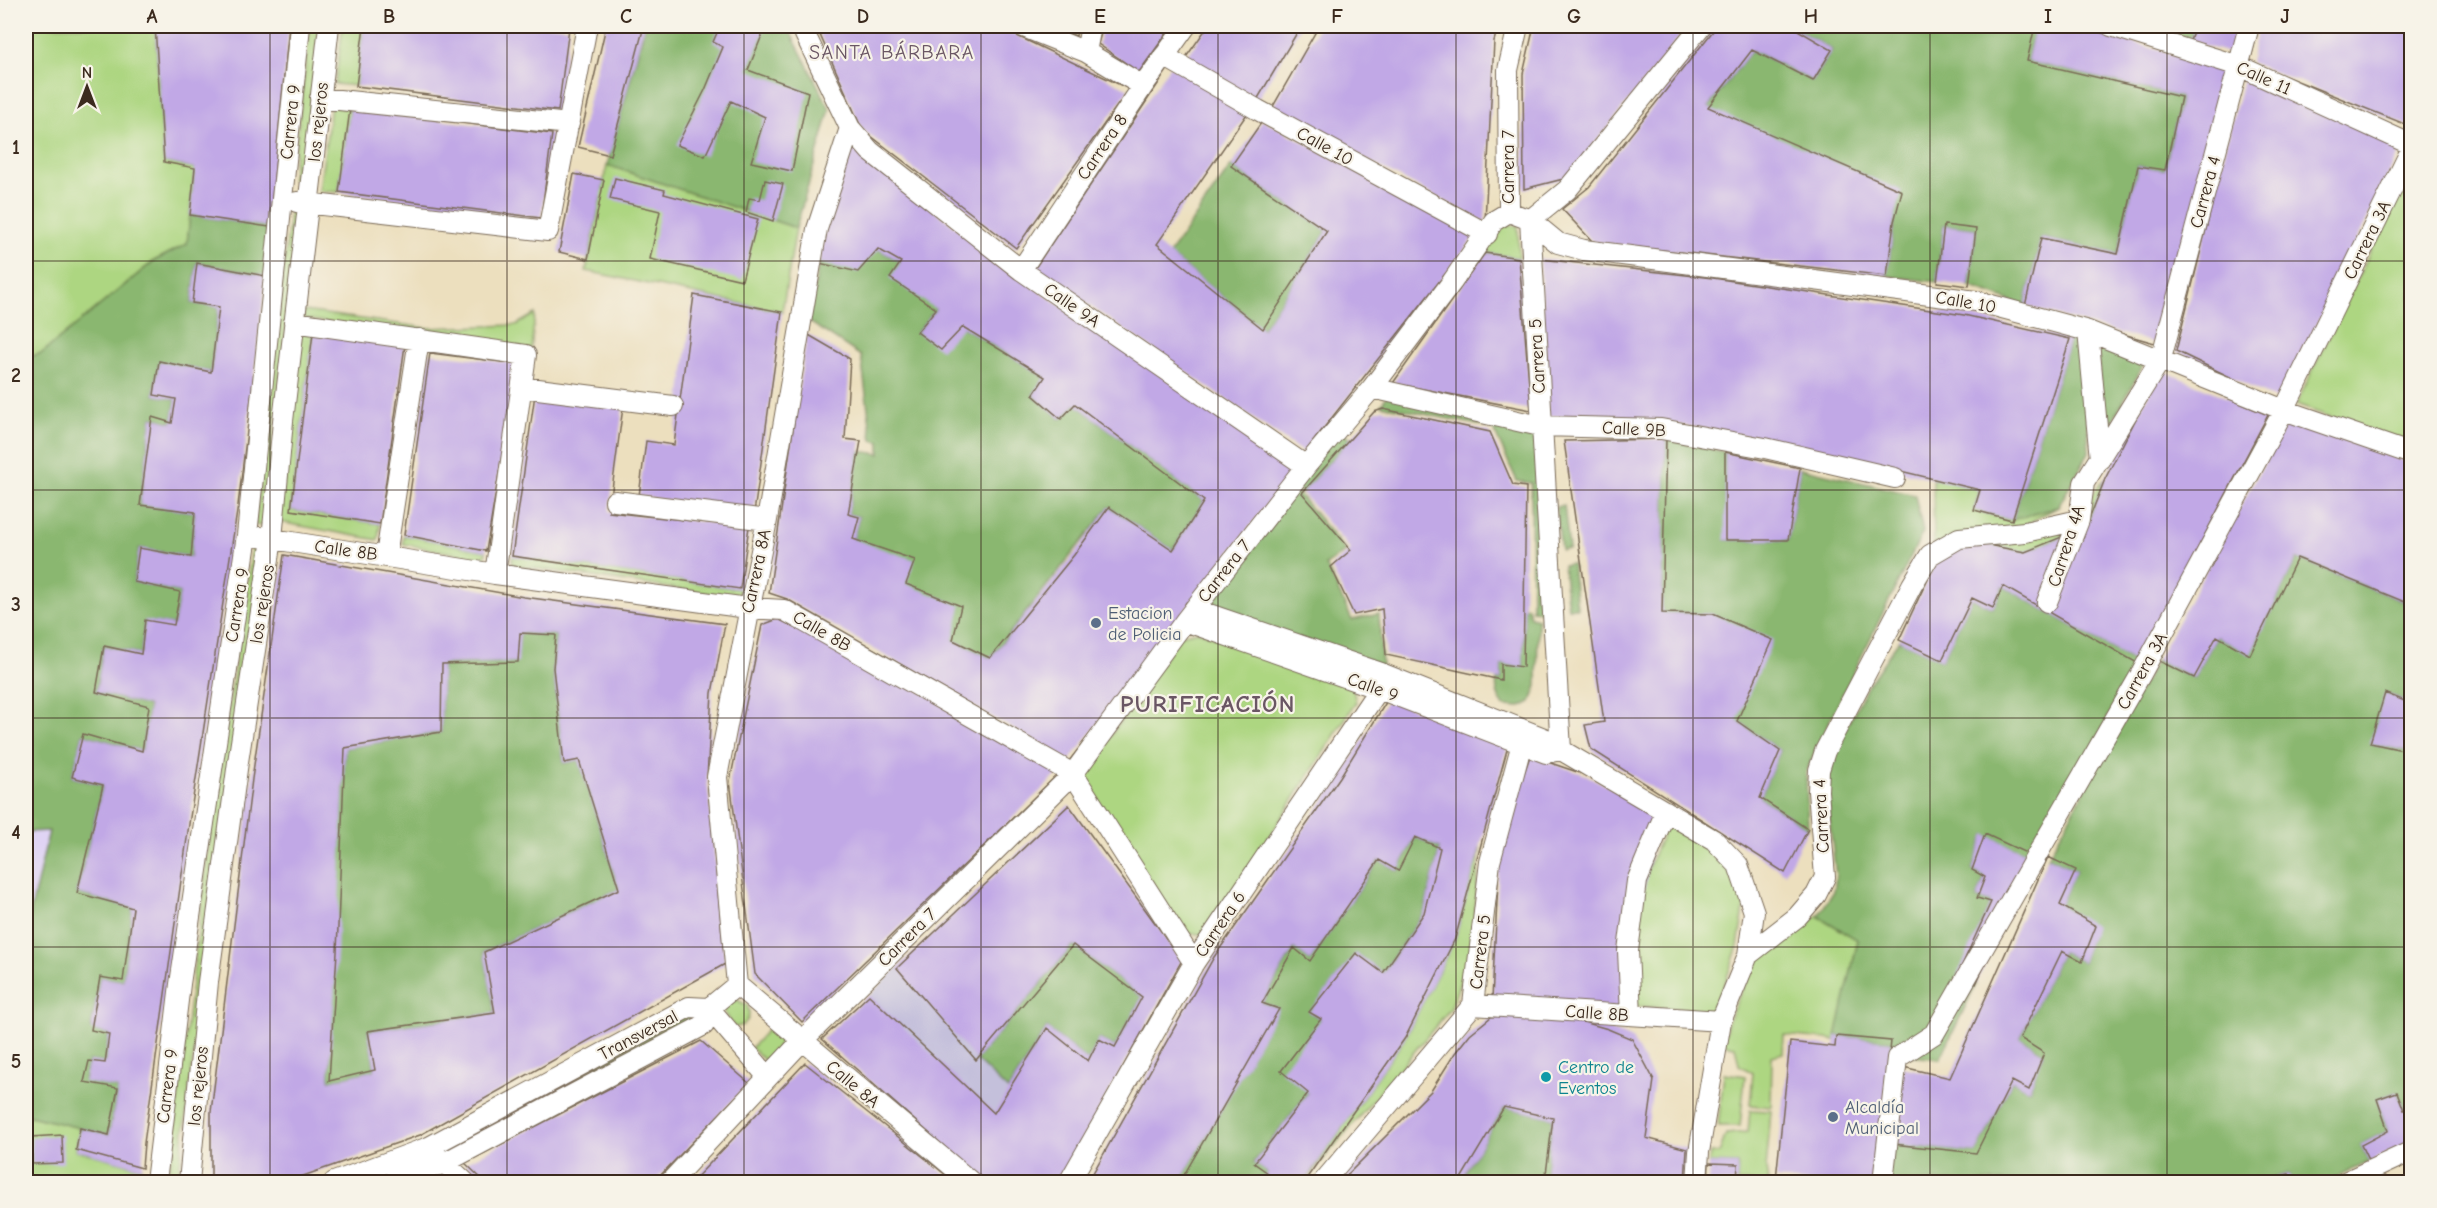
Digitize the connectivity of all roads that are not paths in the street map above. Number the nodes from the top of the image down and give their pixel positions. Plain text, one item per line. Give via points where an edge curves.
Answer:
1 (300, 26) edge
2 (329, 26) edge
3 (587, 26) edge
4 (801, 26) edge
5 (1021, 26) edge
6 (1091, 26) edge
7 (1186, 26) edge
8 (1518, 26) edge
9 (1701, 26) edge
10 (2111, 26) edge
11 (2249, 26) edge
12 (1086, 52) junction
13 (1164, 56) junction
14 (2239, 66) junction
15 (1143, 86) junction
16 (320, 98) junction
17 (569, 124) junction
18 (850, 128) junction
19 (2412, 146) edge
20 (281, 200) junction
21 (310, 203) junction
22 (1509, 212) junction
23 (1530, 220) junction
24 (1487, 234) junction
25 (1020, 270) junction
26 (294, 321) junction
27 (2088, 331) junction
28 (419, 339) junction
29 (2161, 359) junction
30 (522, 387) junction
31 (1372, 388) junction
32 (673, 406) dead end
33 (2284, 410) junction
34 (1540, 426) junction
35 (2412, 454) edge
36 (2100, 459) junction
37 (1306, 466) junction
38 (1895, 478) dead end
39 (615, 501) dead end
40 (767, 520) junction
41 (2079, 520) junction
42 (247, 535) junction
43 (272, 539) junction
44 (386, 556) junction
45 (495, 574) junction
46 (2047, 602) dead end
47 (748, 608) junction
48 (1190, 615) junction
49 (1380, 681) junction
50 (1522, 743) junction
51 (1561, 750) junction
52 (1073, 774) junction
53 (1666, 811) junction
54 (1748, 955) junction
55 (1194, 963) junction
56 (737, 985) junction
57 (1473, 1005) junction
58 (709, 1008) junction
59 (1631, 1015) junction
60 (1721, 1021) junction
61 (802, 1041) junction
62 (768, 1077) junction
63 (429, 1147) junction
64 (2412, 1150) edge
65 (444, 1163) junction
66 (156, 1182) edge
67 (189, 1182) edge
68 (334, 1182) edge
69 (392, 1182) edge
70 (465, 1182) edge
71 (670, 1182) edge
72 (970, 1182) edge
73 (1069, 1182) edge
74 (1323, 1182) edge
75 (1697, 1182) edge
76 (1883, 1182) edge
77 (2345, 1182) edge

1 - 20 street, Carrera 9
2 - 16 street, los rejeros
3 - 17 street
4 - 18 street, Calle 9A
5 - 12 street
6 - 12 street
7 - 13 street, Carrera 8
8 - 22 street, Carrera 7 via 1508,70
9 - 23 street via 1567,190
10 - 14 street, Calle 11
11 - 14 street, Carrera 4
12 - 15 street
13 - 15 street, Carrera 8
13 - 24 street, Calle 10
14 - 19 street, Calle 11
14 - 29 street, Carrera 4
15 - 25 street, Carrera 8
16 - 17 street
16 - 21 street, los rejeros
17 - 21 street via 548,231
18 - 25 street, Calle 9A via 870,151
18 - 40 street, Carrera 8A via 817,229
19 - 33 street, Carrera 3A
20 - 21 street
20 - 42 street, Carrera 9
21 - 26 street, los rejeros
22 - 23 street, Calle 10
22 - 24 street, Carrera 7 via 1494,221
23 - 27 street, Calle 10 via 1558,243 1584,250 1976,301
23 - 34 street, Carrera 5
24 - 31 street, Carrera 7
25 - 37 street, Calle 9A
26 - 28 street
26 - 43 street, los rejeros
27 - 29 street, Calle 10
27 - 36 street
28 - 30 street via 526,355
28 - 44 street
29 - 33 street, Calle 10
29 - 36 street, Carrera 4A
30 - 32 street
30 - 45 street
31 - 34 street, Calle 9B
31 - 37 street, Carrera 7
33 - 35 street, Calle 10
33 - 76 street, Carrera 3A via 2141,674 1934,1034 1897,1058
34 - 38 street, Calle 9B via 1661,429
34 - 51 street, Carrera 5
36 - 41 street, Carrera 4A via 2084,483
37 - 48 street, Carrera 7
39 - 40 street
40 - 47 street, Carrera 8A
41 - 46 street, Carrera 4A
41 - 54 street, Carrera 4 via 2025,532 1959,538 1930,555 1825,751 1818,791 1825,877 1797,917
42 - 43 street, Calle 8B
42 - 66 street, Carrera 9 via 182,972
43 - 44 street, Calle 8B
43 - 67 street, los rejeros via 210,970
44 - 45 street, Calle 8B
45 - 47 street, Calle 8B
47 - 52 street, Calle 8B via 784,610
47 - 56 street, Carrera 8A via 717,777
48 - 49 street, Calle 9
48 - 52 street, Carrera 7
49 - 50 street, Calle 9
49 - 51 street, Calle 9 via 1549,740
49 - 55 street, Carrera 6
50 - 51 street, Calle 9 via 1546,753
50 - 57 street, Carrera 5 via 1490,862
51 - 53 street, Calle 9
52 - 55 street, Calle 8B
52 - 61 street, Carrera 7
53 - 54 street, Calle 9 via 1714,840 1738,865 1754,912
53 - 59 street via 1636,881 1628,951
54 - 60 street, Carrera 4
55 - 73 street, Carrera 6
56 - 58 street
56 - 61 street, Calle 8A
57 - 59 street, Calle 8B
57 - 74 street, Carrera 5
58 - 62 street
58 - 63 street, Transversal via 689,1008
58 - 65 street, Transversal via 704,1025
59 - 60 street, Calle 8B
60 - 75 street, Carrera 4
61 - 62 street, Carrera 7
61 - 72 street, Calle 8A
62 - 71 street, Carrera 7
63 - 65 street
63 - 68 street, Transversal
64 - 77 street
65 - 69 street, Transversal
65 - 70 street

